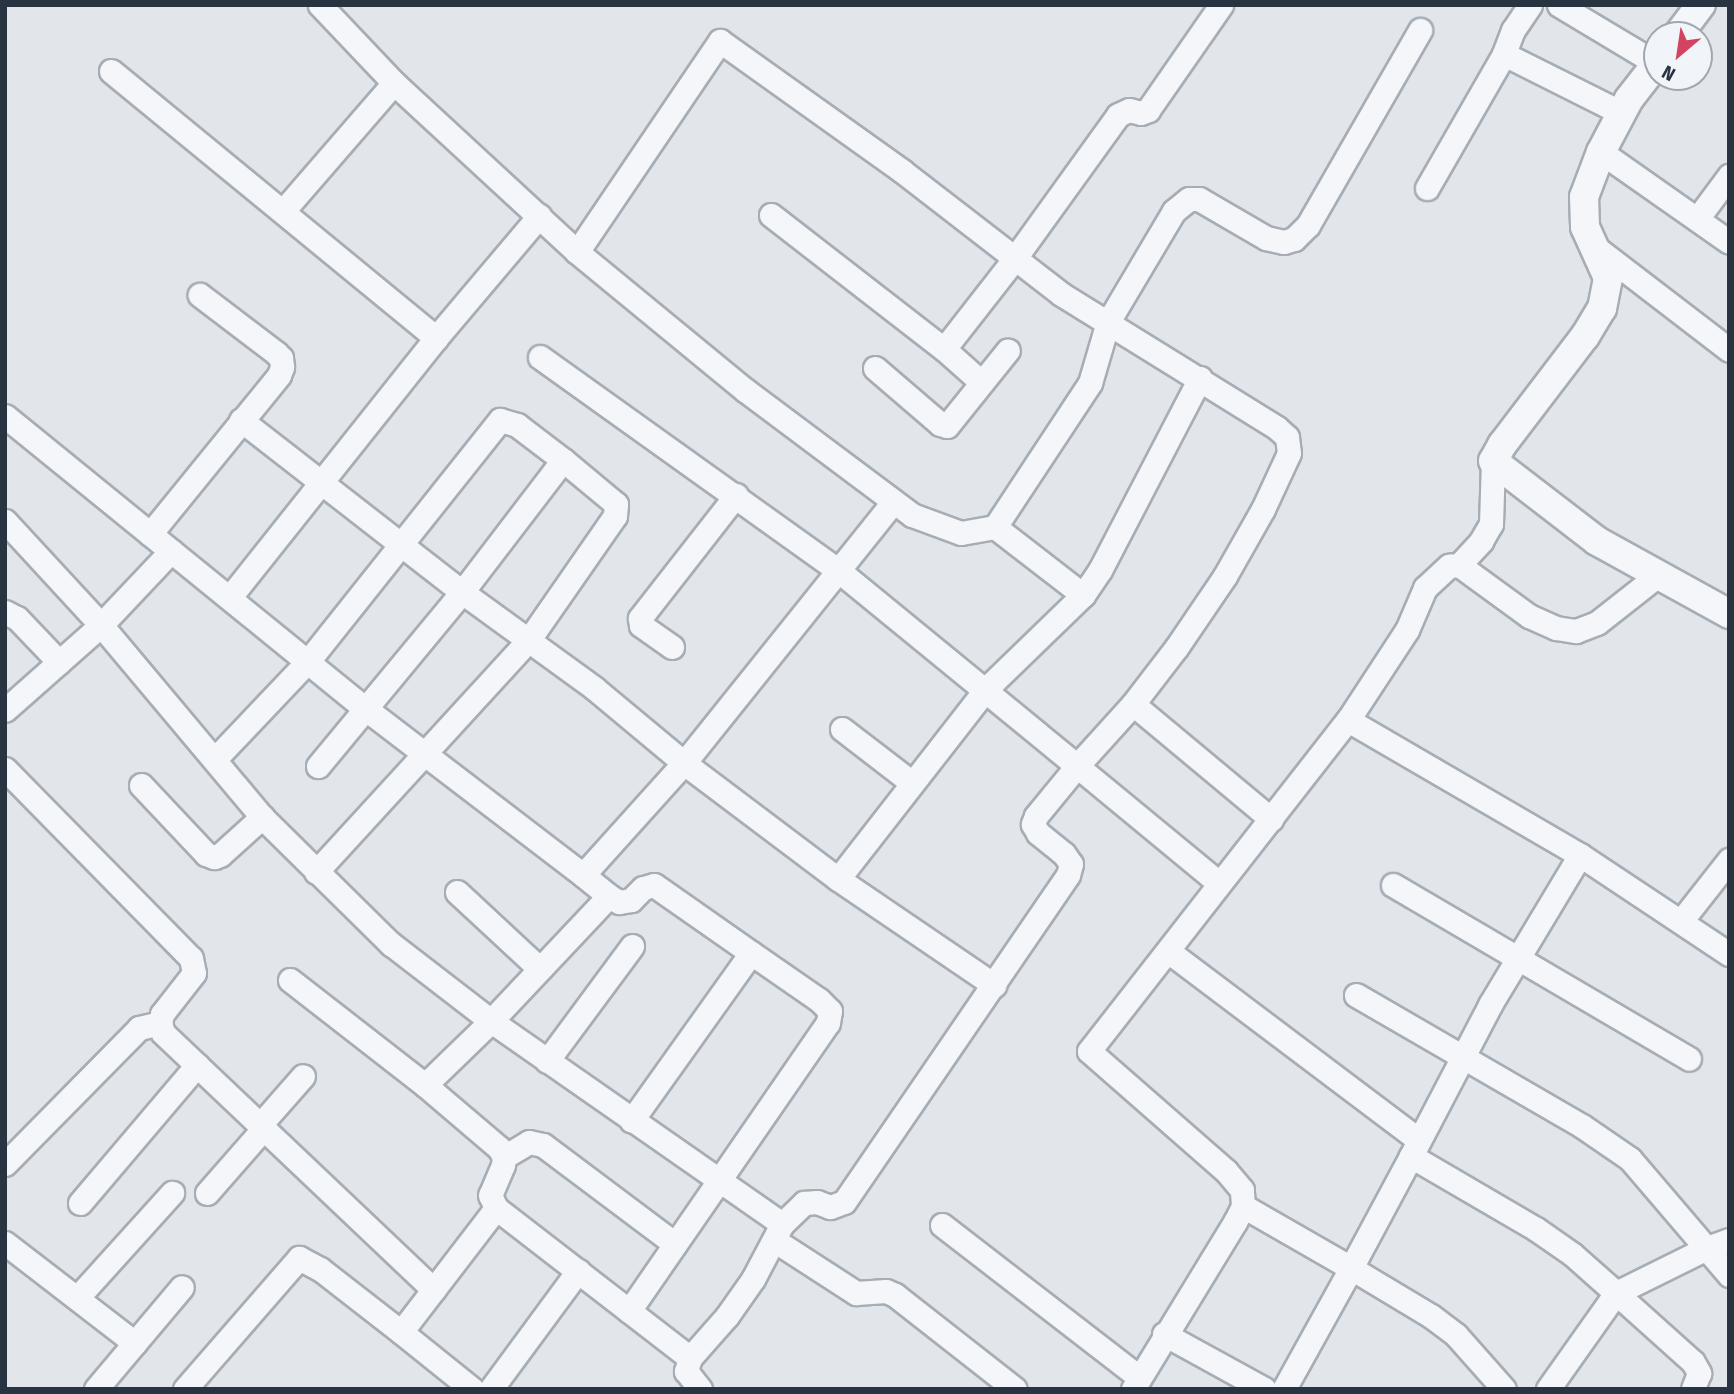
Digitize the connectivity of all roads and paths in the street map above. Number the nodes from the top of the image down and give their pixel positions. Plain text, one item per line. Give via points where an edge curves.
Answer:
1 (320, 5) edge
2 (1222, 5) edge
3 (1530, 5) edge
4 (1559, 5) edge
5 (1701, 5) edge
6 (1689, 21) edge
7 (1420, 30) dead end
8 (1504, 54) junction
9 (1643, 55) edge
10 (111, 71) dead end
11 (394, 82) junction
12 (1643, 83) edge
13 (1622, 113) junction
14 (1601, 152) junction
15 (1729, 176) edge
16 (1427, 188) dead end
17 (283, 211) junction
18 (771, 215) dead end
19 (539, 216) junction
20 (1697, 219) junction
21 (1729, 242) edge
22 (1595, 247) junction
23 (577, 252) junction
24 (1015, 258) junction
25 (200, 295) dead end
26 (1108, 322) junction
27 (436, 338) junction
28 (944, 349) junction
29 (1008, 349) dead end
30 (1729, 350) edge
31 (540, 357) dead end
32 (875, 368) dead end
33 (1200, 378) junction
34 (982, 382) junction
35 (5, 416) edge
36 (241, 420) junction
37 (563, 460) junction
38 (1493, 461) junction
39 (319, 482) junction
40 (736, 495) junction
41 (893, 502) junction
42 (5, 521) edge
43 (995, 527) junction
44 (150, 534) junction
45 (400, 545) junction
46 (171, 551) junction
47 (1459, 565) junction
48 (839, 571) junction
49 (1658, 575) junction
50 (462, 592) junction
51 (1083, 595) junction
52 (229, 598) junction
53 (5, 612) edge
54 (1729, 614) edge
55 (102, 625) junction
56 (528, 641) junction
57 (672, 647) dead end
58 (309, 660) junction
59 (59, 662) junction
60 (986, 689) junction
61 (1132, 704) junction
62 (366, 709) junction
63 (5, 710) edge
64 (1348, 720) junction
65 (842, 729) dead end
66 (423, 752) junction
67 (215, 759) junction
68 (684, 763) junction
69 (318, 766) dead end
70 (1077, 766) junction
71 (5, 769) edge
72 (912, 783) junction
73 (141, 785) dead end
74 (262, 817) junction
75 (1271, 819) junction
76 (1580, 855) junction
77 (1729, 860) edge
78 (316, 872) junction
79 (583, 874) junction
80 (838, 878) junction
81 (1219, 883) junction
82 (1393, 885) dead end
83 (457, 892) dead end
84 (609, 896) junction
85 (1681, 921) junction
86 (632, 946) dead end
87 (1168, 951) junction
88 (751, 953) junction
89 (1729, 954) edge
90 (1517, 960) junction
91 (540, 969) junction
92 (290, 980) dead end
93 (994, 985) junction
94 (1356, 995) dead end
95 (491, 1021) junction
96 (160, 1023) junction
97 (1463, 1056) junction
98 (1689, 1059) dead end
99 (547, 1061) junction
100 (197, 1065) junction
101 (303, 1076) dead end
102 (425, 1085) junction
103 (631, 1121) junction
104 (262, 1126) junction
105 (1415, 1148) junction
106 (504, 1157) junction
107 (5, 1164) edge
108 (719, 1181) junction
109 (172, 1193) dead end
110 (207, 1193) dead end
111 (80, 1203) dead end
112 (1243, 1206) junction
113 (496, 1208) junction
114 (942, 1225) dead end
115 (778, 1232) junction
116 (1729, 1240) edge
117 (5, 1243) edge
118 (675, 1244) junction
119 (1707, 1248) junction
120 (1351, 1268) junction
121 (578, 1271) junction
122 (1729, 1275) edge
123 (182, 1287) dead end
124 (434, 1290) junction
125 (1616, 1293) junction
126 (78, 1298) junction
127 (629, 1311) junction
128 (401, 1332) junction
129 (1164, 1334) junction
130 (135, 1343) junction
131 (690, 1358) junction
132 (1136, 1383) edge
133 (1697, 1387) edge
134 (96, 1389) edge
135 (185, 1389) edge
136 (472, 1389) edge
137 (491, 1389) edge
138 (700, 1389) edge
139 (1015, 1389) edge
140 (1264, 1389) edge
141 (1284, 1389) edge
142 (1504, 1389) edge
143 (1548, 1389) edge

1 - 11 street
2 - 24 street via 1148,110 1118,115
3 - 8 street
4 - 9 street
5 - 6 street
7 - 26 street via 1308,225 1294,239 1266,238 1218,208 1189,199 1174,211
8 - 13 street
8 - 16 street
10 - 17 street
11 - 17 street
11 - 19 street
12 - 13 street
13 - 14 street
14 - 20 street
14 - 22 street via 1584,197 1585,227
15 - 20 street
17 - 27 street
18 - 28 street
19 - 23 street
19 - 27 street
20 - 21 street
22 - 30 street
22 - 38 street via 1608,278 1602,308
23 - 24 street via 720,41
23 - 41 street via 745,390
24 - 26 street via 1061,294
24 - 28 street
25 - 36 street via 281,358 279,375
26 - 33 street
26 - 43 street via 1090,383
27 - 39 street
28 - 34 street
29 - 34 street
31 - 40 street
32 - 34 street via 943,425 950,424
33 - 51 street
33 - 61 street via 1277,428 1287,437 1289,453 1225,576
35 - 44 street
36 - 39 street
36 - 44 street
37 - 45 street via 517,425 500,419
37 - 50 street
37 - 56 street via 618,510
38 - 47 street via 1491,524
38 - 49 street via 1597,541
39 - 45 street
39 - 52 street
40 - 48 street
40 - 57 street via 640,618 641,625
41 - 43 street via 931,524 961,533
41 - 48 street
42 - 55 street
43 - 51 street
44 - 46 street
45 - 50 street
45 - 58 street
46 - 52 street
46 - 55 street
47 - 49 street via 1529,616 1576,631 1597,622
47 - 64 street via 1449,566 1425,588 1407,630
48 - 60 street
48 - 68 street
49 - 54 street
50 - 56 street
50 - 62 street
51 - 60 street
52 - 58 street
53 - 59 street via 17,618
55 - 59 street
55 - 67 street
56 - 66 street
56 - 68 street via 594,688
58 - 62 street
58 - 67 street
59 - 63 street
60 - 70 street
60 - 72 street
61 - 70 street
61 - 75 street
62 - 66 street
62 - 69 street
64 - 75 street
64 - 76 street
65 - 72 street
66 - 78 street
66 - 79 street
67 - 74 street
68 - 79 street
68 - 80 street
70 - 81 street
70 - 93 street via 1033,824 1071,864 1068,874
71 - 96 street via 191,958 194,972
72 - 80 street
73 - 74 street via 214,857
74 - 78 street
75 - 81 street
76 - 85 street
76 - 90 street
77 - 85 street
78 - 95 street via 391,944
79 - 84 street
80 - 93 street
81 - 87 street
82 - 90 street
83 - 91 street
84 - 88 street via 619,902 631,900 654,885
84 - 91 street
85 - 89 street
86 - 99 street
87 - 105 street
87 - 112 street via 1089,1051 1226,1171 1242,1190
88 - 103 street
88 - 108 street via 830,1011 828,1023
90 - 97 street
90 - 98 street
91 - 95 street
92 - 102 street
93 - 115 street via 844,1202 830,1207 804,1203
94 - 97 street
95 - 99 street
95 - 102 street
96 - 100 street via 163,1032
96 - 107 street via 139,1028
97 - 105 street
97 - 119 street via 1630,1159
99 - 103 street
100 - 104 street
100 - 111 street
101 - 104 street
102 - 106 street
103 - 108 street
104 - 110 street
104 - 124 street
105 - 120 street
105 - 125 street via 1572,1254
106 - 113 street via 491,1195
106 - 118 street via 529,1142 543,1145
108 - 115 street
108 - 118 street
109 - 126 street
112 - 120 street
112 - 129 street
113 - 121 street
113 - 124 street
114 - 132 street
115 - 131 street via 740,1298
115 - 139 street via 856,1293 886,1291 895,1295
116 - 119 street
117 - 126 street
118 - 127 street
119 - 122 street
119 - 125 street
120 - 141 street
120 - 142 street via 1456,1335
121 - 127 street
121 - 137 street
123 - 130 street
124 - 128 street
125 - 133 street via 1693,1362 1699,1373
125 - 143 street
126 - 130 street
127 - 131 street
128 - 135 street via 299,1258
128 - 136 street
129 - 132 street
129 - 140 street
130 - 134 street
131 - 138 street via 686,1371

